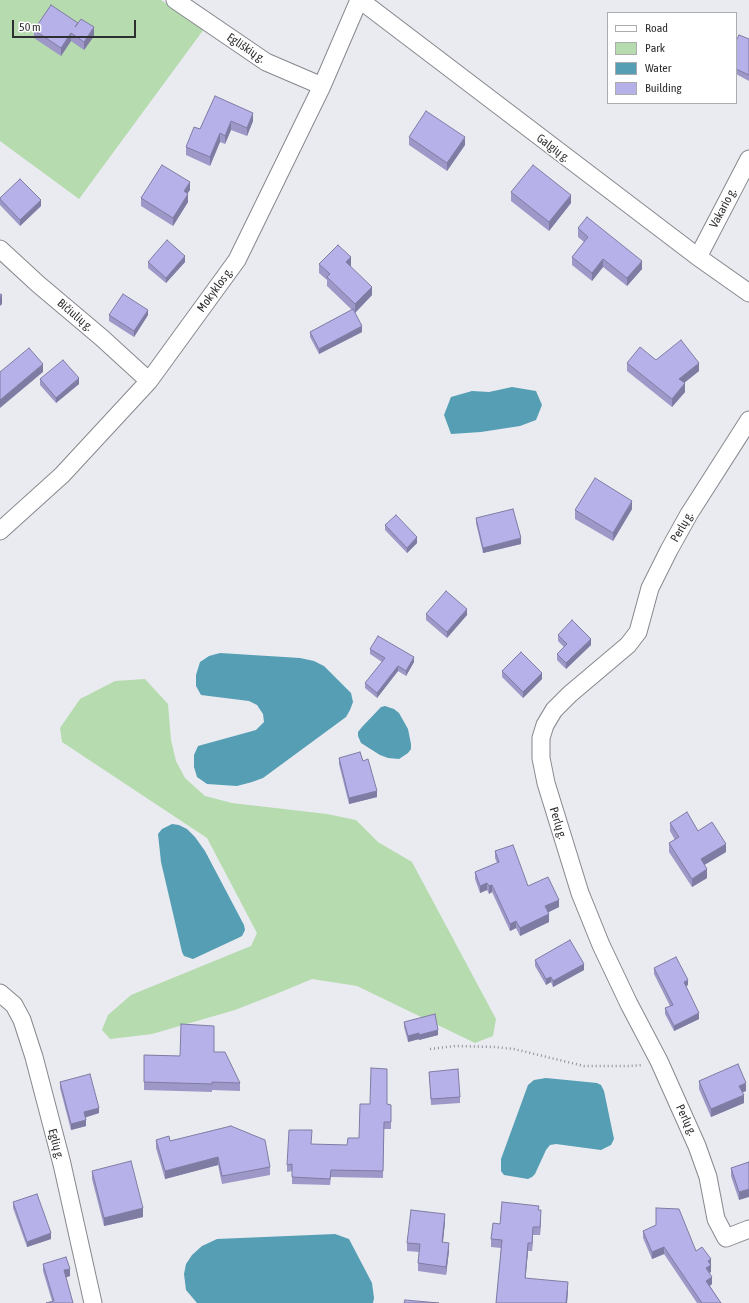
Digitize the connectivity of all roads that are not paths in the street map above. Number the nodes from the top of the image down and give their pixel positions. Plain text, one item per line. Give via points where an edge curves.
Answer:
1 (175, 0) edge
2 (359, 0) edge
3 (322, 86) junction
4 (749, 159) edge
5 (0, 249) edge
6 (698, 257) junction
7 (749, 293) edge
8 (149, 381) junction
9 (749, 420) edge
10 (0, 531) edge
11 (0, 993) edge
12 (749, 1230) edge
13 (93, 1303) edge

1 - 3 street, Egliškių g. via 266,62
2 - 3 street, Mokyklos g.
2 - 6 street, Galgių g.
3 - 8 street, Mokyklos g. via 237,260
4 - 6 street, Vakario g.
5 - 8 street, Bičiulių g.
6 - 7 street, Galgių g.
8 - 10 street, Mokyklos g. via 62,475
9 - 12 street, Perlų g. via 669,550 650,588 638,632 628,645 554,710 541,738 546,783 580,893 601,945 698,1146 708,1177 716,1219 726,1238
11 - 13 street, Eglių g. via 14,1005 22,1020 34,1057 61,1160

